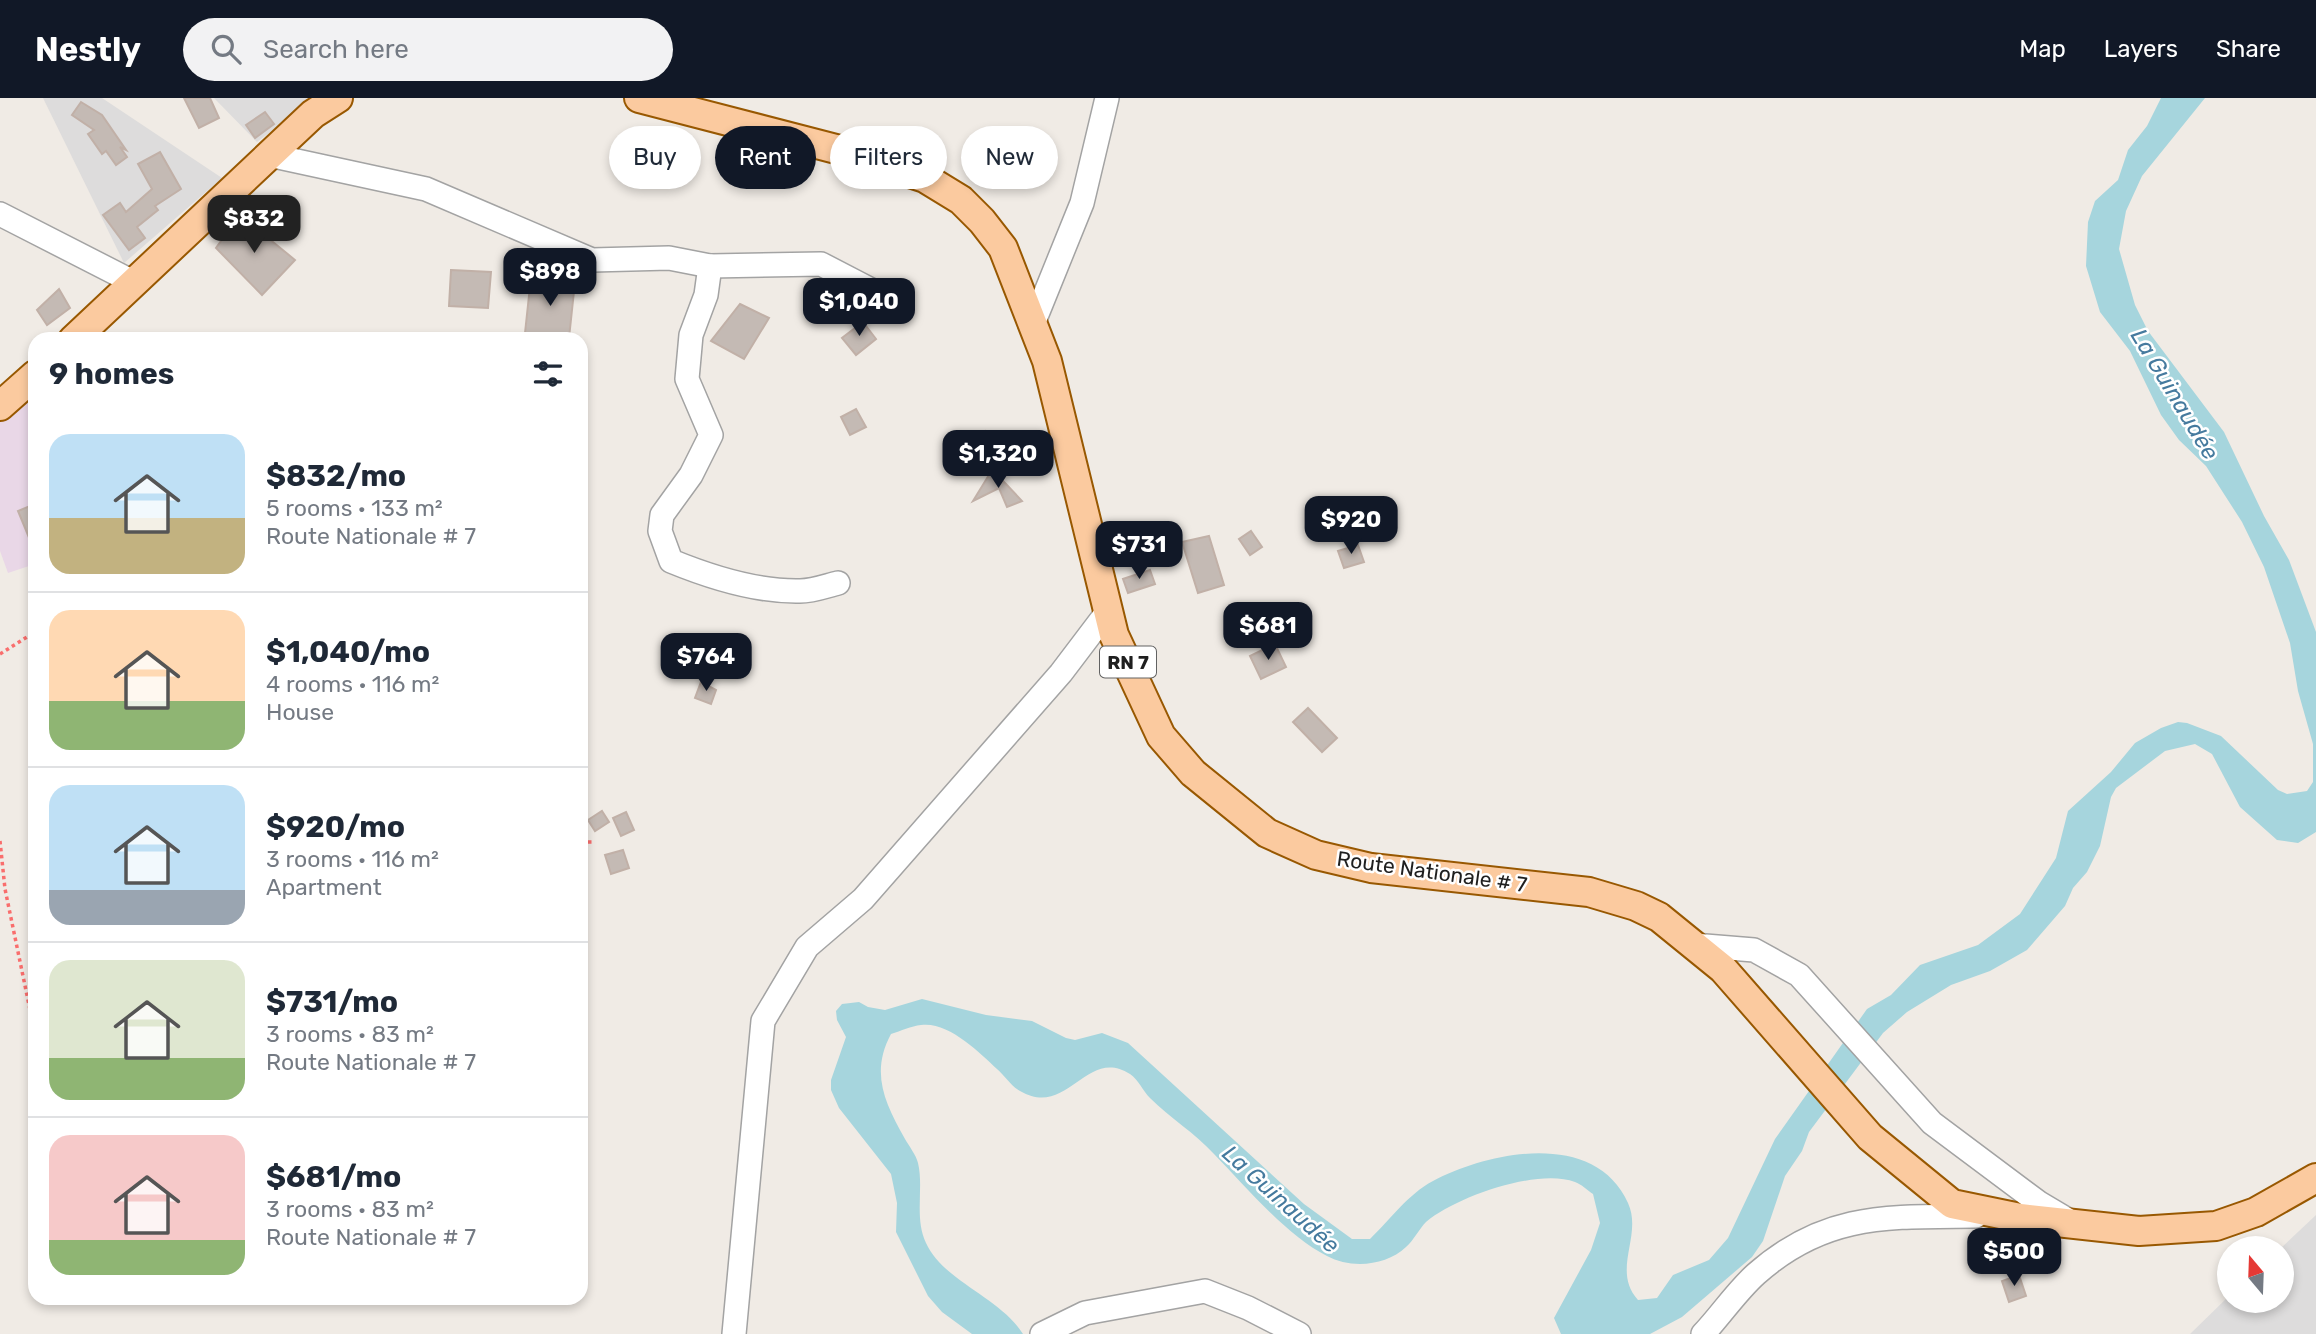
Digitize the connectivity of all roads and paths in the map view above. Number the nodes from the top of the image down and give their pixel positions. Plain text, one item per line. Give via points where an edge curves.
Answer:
1 (338, 98) edge
2 (639, 98) edge
3 (1107, 98) edge
4 (269, 155) junction
5 (0, 214) edge
6 (710, 266) junction
7 (133, 282) junction
8 (873, 291) dead end
9 (1033, 324) junction
10 (82, 332) edge
11 (28, 381) edge
12 (0, 406) edge
13 (838, 583) dead end
14 (1108, 611) junction
15 (28, 636) edge
16 (0, 654) edge
17 (0, 841) edge
18 (588, 842) edge
19 (593, 842) dead end
20 (1693, 945) junction
21 (28, 1000) edge
22 (2316, 1178) edge
23 (2008, 1216) junction
24 (2076, 1225) junction
25 (734, 1334) edge
26 (1042, 1334) edge
27 (1299, 1334) edge
28 (1703, 1334) edge

1 - 4 main road via 313,114
2 - 9 main road, Route Nationale # 7 / RN 7 via 836,149 925,178 961,200 1003,248
3 - 9 street via 1082,203
4 - 6 street via 426,189 592,260 669,258
4 - 7 main road
5 - 7 street
6 - 8 street via 821,264
6 - 13 street via 706,295 691,335 687,379 710,435 691,475 662,516 660,530 671,561 704,575 776,589 802,592
7 - 10 main road
9 - 14 main road, Route Nationale # 7 / RN 7 via 1047,361
11 - 12 main road
14 - 20 main road, Route Nationale # 7 / RN 7 via 1161,736 1192,774 1267,833 1316,855 1371,868 1589,892 1659,917
14 - 25 street via 1061,673 863,899 807,947 763,1021
15 - 16 path
17 - 21 path
18 - 19 path
20 - 23 main road, Route Nationale # 7 / RN 7 via 1723,970 1870,1137 1952,1204
20 - 24 street via 1754,950 1799,975 1932,1122 2039,1203
22 - 24 main road, Route Nationale # 7 / RN 7 via 2256,1212 2216,1226 2139,1231
23 - 24 main road, Route Nationale # 7 / RN 7
23 - 28 street via 1879,1217 1817,1232 1756,1274
26 - 27 street via 1084,1313 1205,1292

